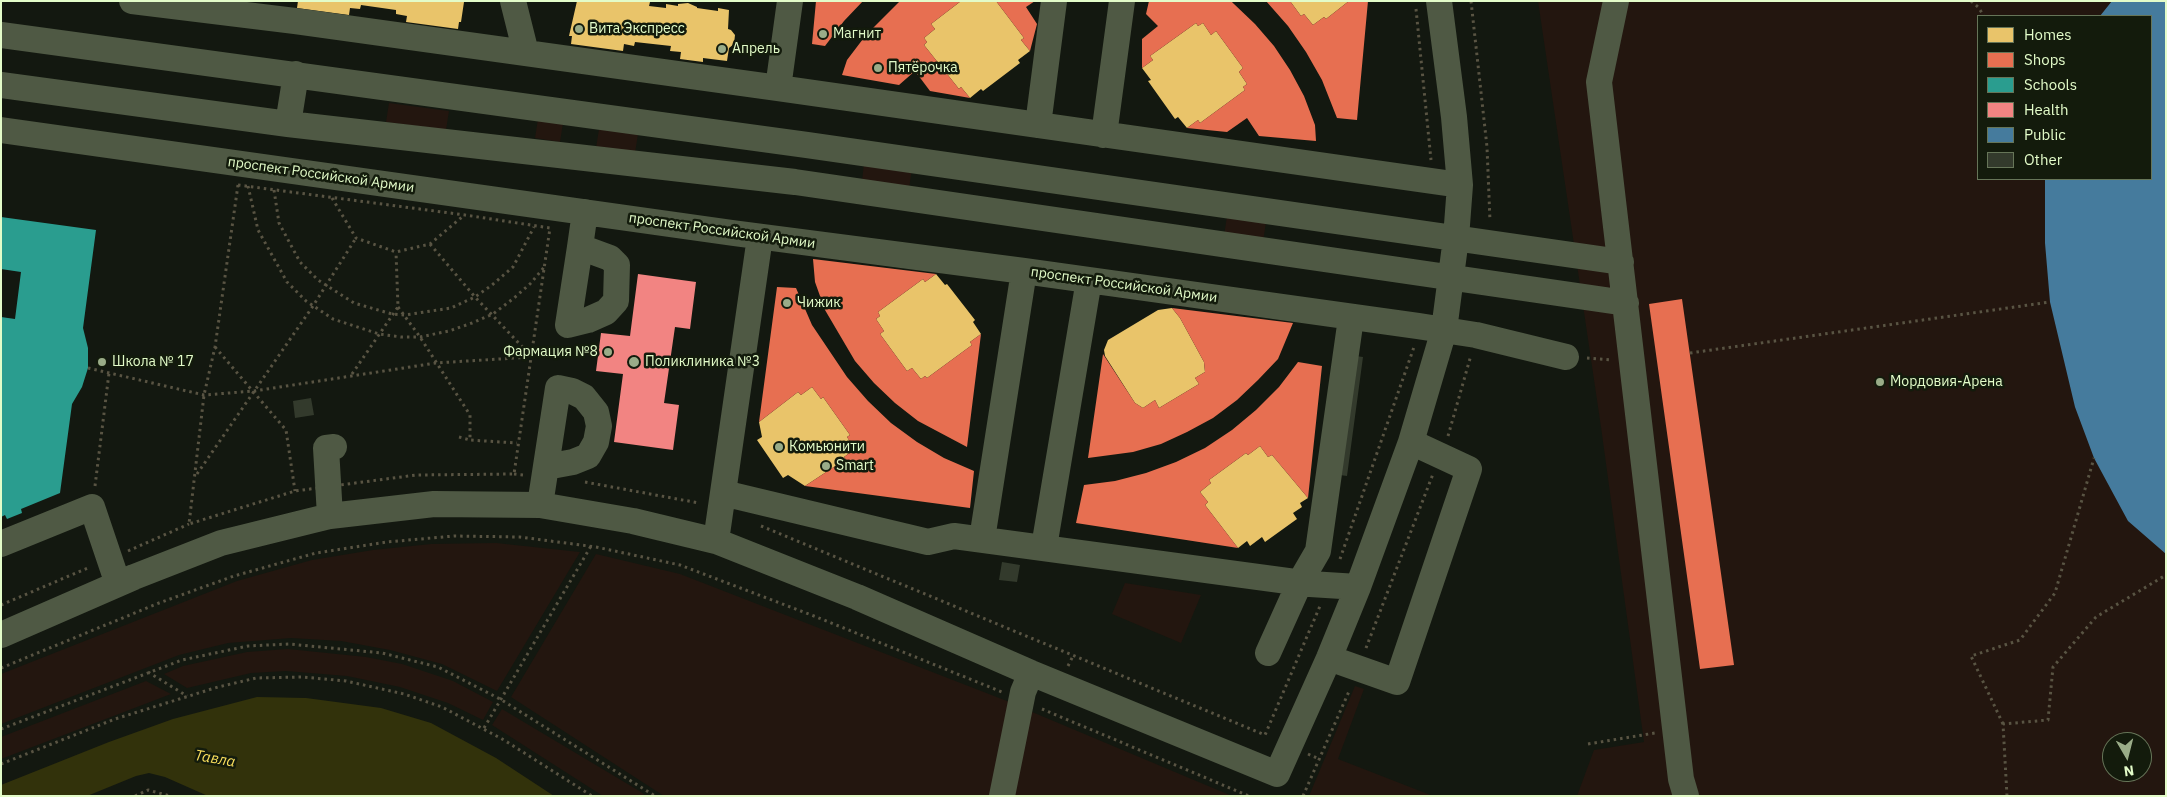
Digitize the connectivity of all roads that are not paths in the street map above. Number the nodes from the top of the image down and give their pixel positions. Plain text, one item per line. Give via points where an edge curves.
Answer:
1 (132, 1) edge
2 (513, 1) edge
3 (790, 1) edge
4 (1054, 1) edge
5 (1122, 1) edge
6 (1439, 1) edge
7 (1616, 1) edge
8 (252, 8) edge
9 (1, 35) edge
10 (526, 53) junction
11 (296, 74) junction
12 (1, 85) edge
13 (778, 88) junction
14 (288, 124) junction
15 (1038, 126) junction
16 (1, 130) edge
17 (1104, 135) junction
18 (1460, 185) junction
19 (585, 212) junction
20 (760, 236) junction
21 (1456, 238) junction
22 (1493, 243) junction
23 (580, 247) dead end
24 (1556, 256) junction
25 (1621, 262) junction
26 (1024, 271) junction
27 (1452, 276) junction
28 (1090, 280) junction
29 (1524, 284) junction
30 (1580, 296) junction
31 (1626, 303) junction
32 (1351, 318) junction
33 (1444, 330) junction
34 (1566, 357) dead end
35 (1411, 442) junction
36 (334, 447) dead end
37 (546, 472) road end
38 (721, 501) junction
39 (540, 506) junction
40 (330, 516) junction
41 (982, 540) junction
42 (716, 541) junction
43 (1, 544) edge
44 (1044, 547) junction
45 (1300, 582) junction
46 (118, 584) junction
47 (1358, 588) junction
48 (1, 635) edge
49 (1268, 653) dead end
50 (1329, 658) junction
51 (1031, 673) junction
52 (1002, 796) edge
53 (1686, 796) edge

1 - 8 street
2 - 10 street
3 - 13 street
4 - 15 street
5 - 17 street
6 - 18 street
7 - 25 street via 1599,82
8 - 10 street
9 - 11 street
10 - 13 street
11 - 14 street
11 - 21 street
12 - 14 street
13 - 15 street
14 - 27 street via 796,182
15 - 17 street
16 - 19 street, проспект Российской Армии
17 - 18 street
18 - 21 street
19 - 20 street, проспект Российской Армии
19 - 23 street
20 - 26 street, проспект Российской Армии
20 - 38 street
21 - 22 street
21 - 27 street
22 - 24 street
22 - 29 street
24 - 25 street
24 - 29 street
24 - 30 street
25 - 31 street
26 - 28 street, проспект Российской Армии
26 - 41 street
27 - 29 street
27 - 33 street
28 - 32 street, проспект Российской Армии
28 - 44 street
29 - 30 street
30 - 31 street
31 - 53 street via 1681,779
32 - 33 street, проспект Российской Армии
32 - 45 street via 1318,551
33 - 34 street, проспект Российской Армии
33 - 35 street
35 - 47 street
35 - 50 street via 1469,469 1396,682
36 - 40 street via 326,448
37 - 39 street
38 - 41 street via 928,542 954,536
38 - 42 street
39 - 40 street via 434,504
39 - 42 street via 633,521
40 - 46 street via 221,543
41 - 44 street
42 - 51 street via 857,597
43 - 46 street via 92,507
44 - 45 street
45 - 47 street
45 - 49 street
46 - 48 street
47 - 50 street
50 - 51 street via 1278,774
51 - 52 street via 1022,700

